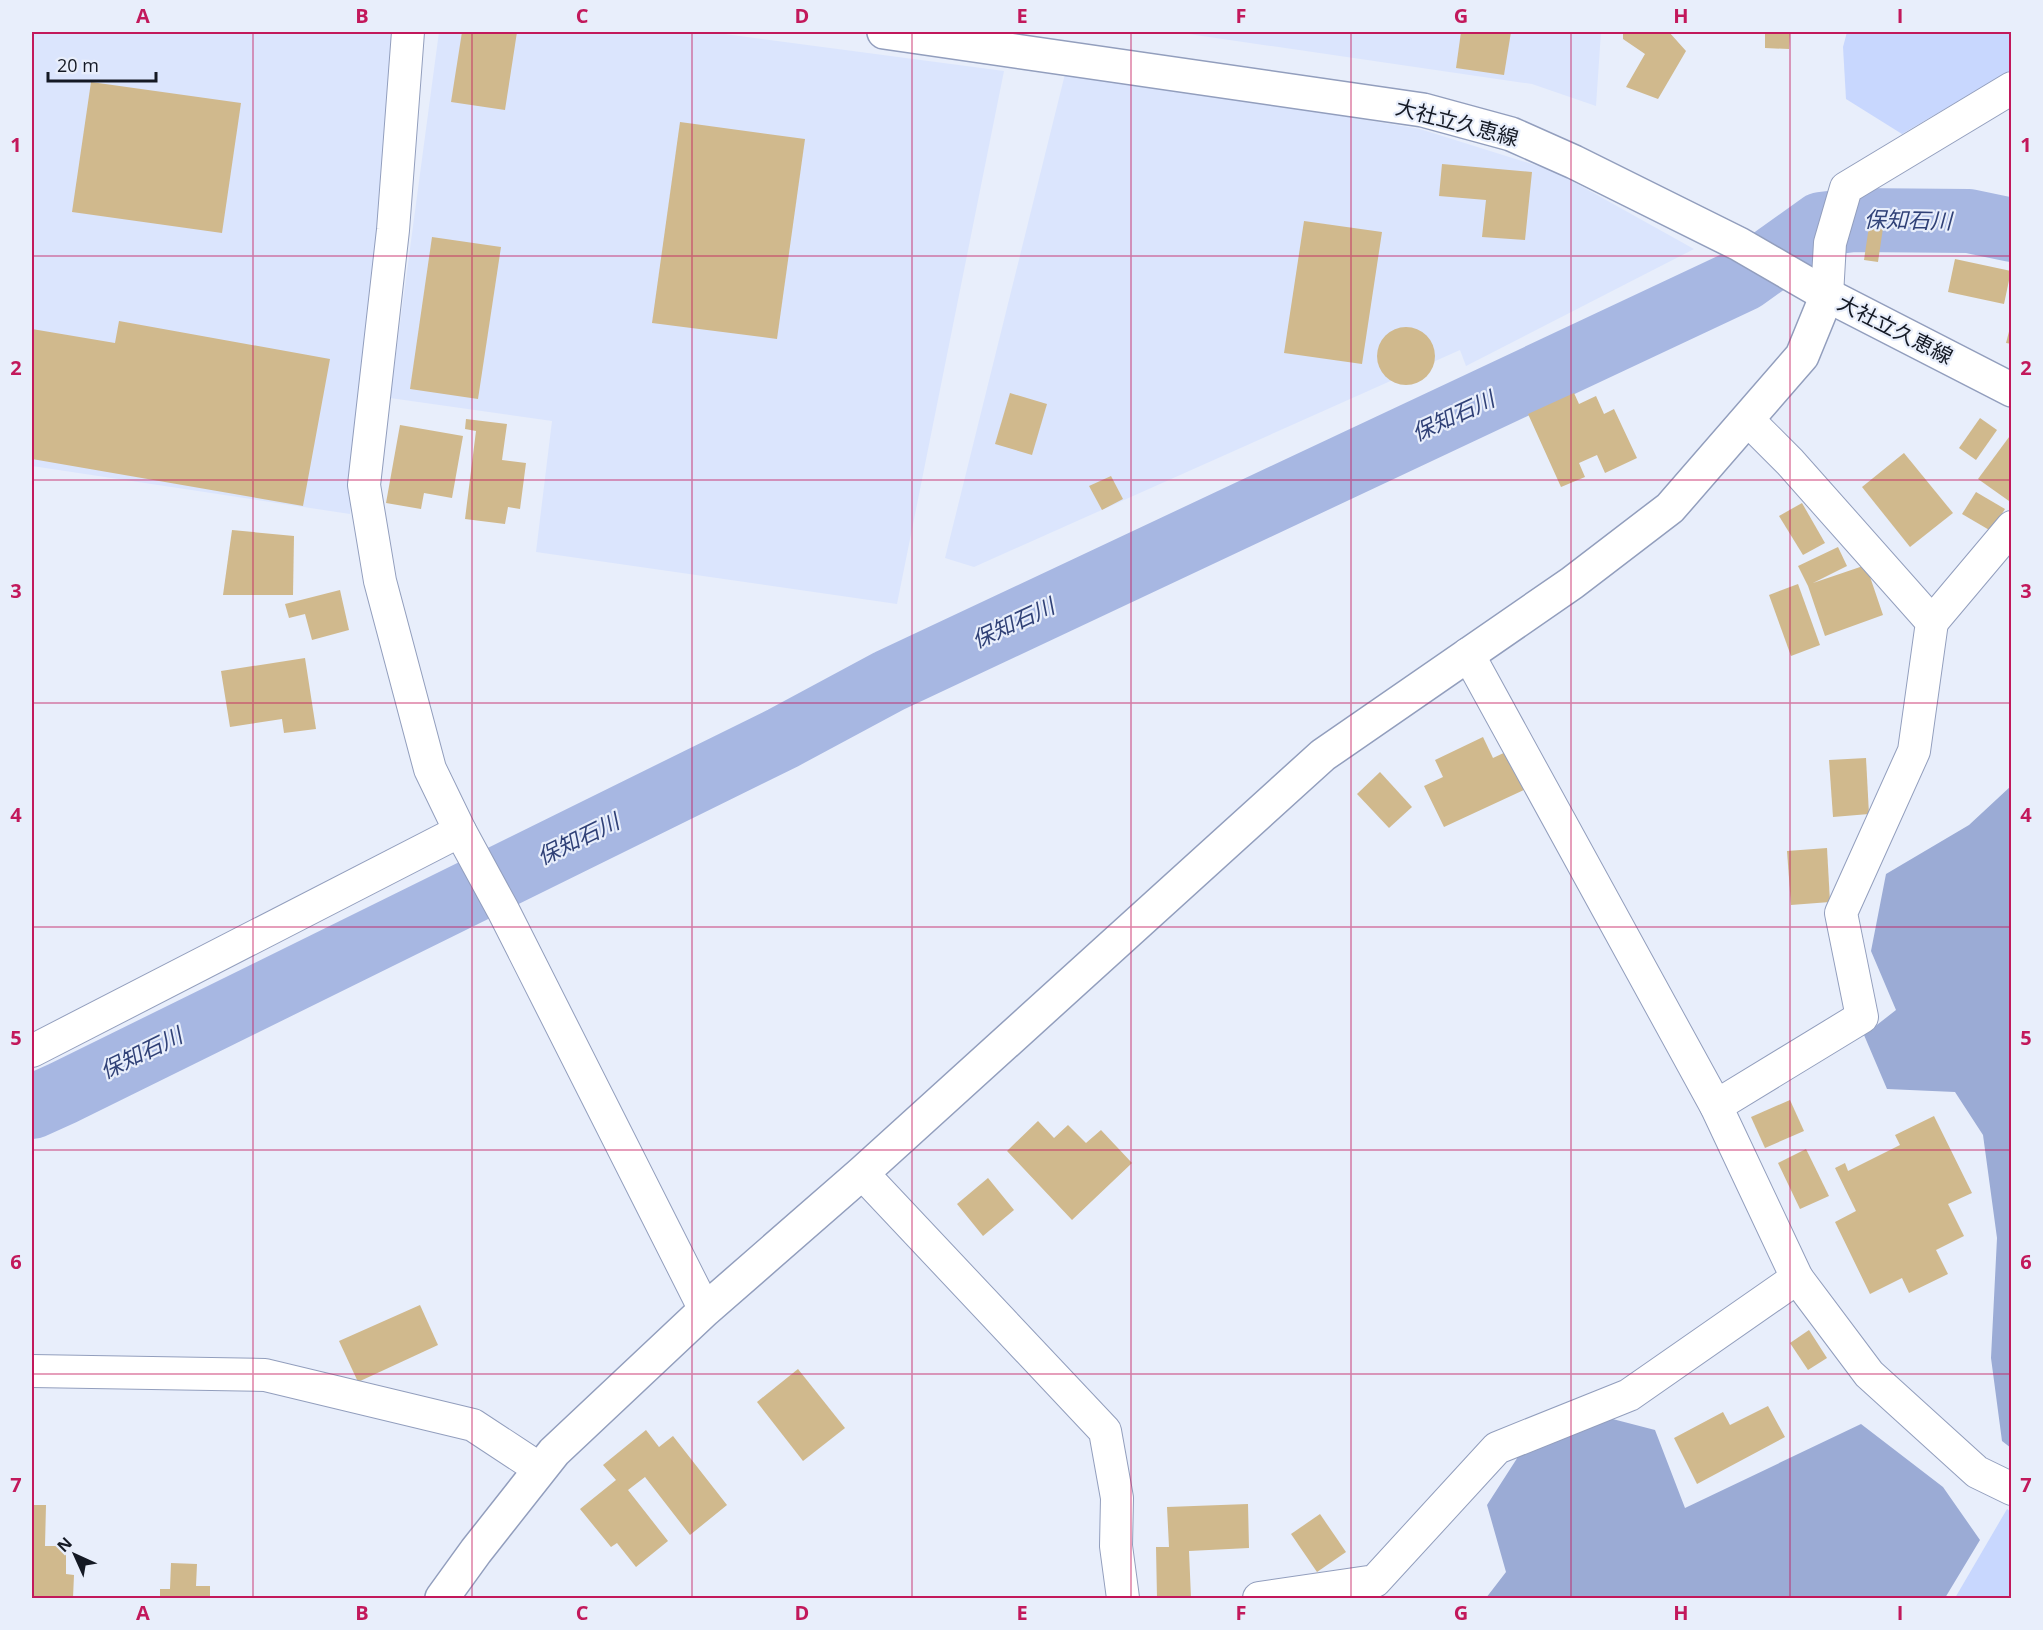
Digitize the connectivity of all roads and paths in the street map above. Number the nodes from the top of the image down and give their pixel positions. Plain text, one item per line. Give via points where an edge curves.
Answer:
1 (408, 32) edge
2 (884, 32) edge
3 (2012, 88) edge
4 (1827, 294) junction
5 (2012, 390) edge
6 (1748, 420) junction
7 (2012, 527) edge
8 (1932, 622) junction
9 (1468, 654) junction
10 (460, 831) junction
11 (32, 1051) edge
12 (1716, 1106) junction
13 (862, 1173) junction
14 (1797, 1278) junction
15 (705, 1310) junction
16 (32, 1371) edge
17 (540, 1469) junction
18 (2012, 1489) edge
19 (442, 1599) edge
20 (1124, 1599) edge
21 (1259, 1599) edge

1 - 10 street via 393,230 364,485 380,581 430,769
2 - 4 street, 大社立久恵線 via 1424,110 1511,134 1739,244
3 - 4 street via 1846,188 1830,243
4 - 5 street, 大社立久恵線
4 - 6 street via 1802,356
6 - 8 street
6 - 9 street via 1670,508 1572,583
7 - 8 street
8 - 12 street via 1914,751 1841,912 1862,1017
9 - 12 street
9 - 13 street via 1323,755
10 - 11 street
10 - 15 street
12 - 14 street
13 - 15 street
13 - 20 street via 1105,1431 1117,1498 1116,1546
14 - 18 street via 1869,1374 1977,1472
14 - 21 street via 1629,1395 1497,1448 1375,1581
15 - 17 street
16 - 17 street via 265,1375 473,1425
17 - 19 street

